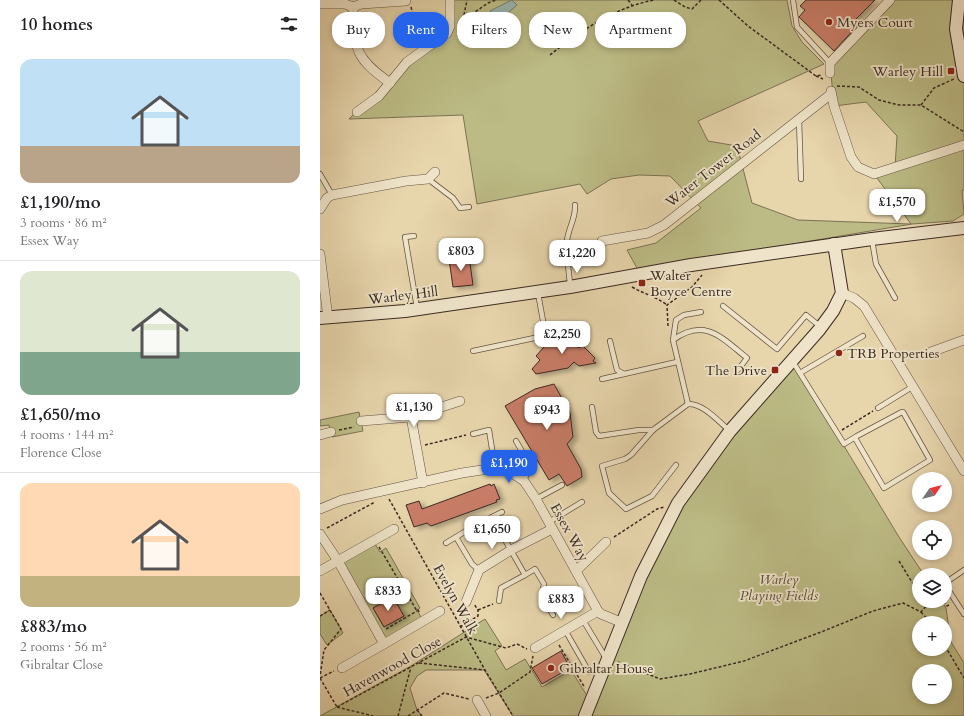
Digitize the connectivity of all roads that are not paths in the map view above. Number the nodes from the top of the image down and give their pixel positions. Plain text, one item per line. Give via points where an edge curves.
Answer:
1 (450, 0) edge
2 (793, 0) edge
3 (890, 0) edge
4 (959, 0) edge
5 (406, 1) edge
6 (320, 4) edge
7 (353, 7) junction
8 (830, 63) junction
9 (964, 76) edge
10 (390, 83) junction
11 (831, 85) junction
12 (357, 112) dead end
13 (799, 118) junction
14 (964, 145) edge
15 (320, 174) edge
16 (432, 176) joint
17 (801, 179) dead end
18 (332, 195) junction
19 (575, 205) dead end
20 (469, 207) dead end
21 (320, 209) edge
22 (964, 228) edge
23 (414, 236) dead end
24 (872, 239) junction
25 (602, 241) dead end
26 (834, 244) junction
27 (320, 254) edge
28 (570, 287) junction
29 (538, 292) junction
30 (842, 293) junction
31 (895, 298) dead end
32 (723, 306) dead end
33 (417, 309) junction
34 (701, 312) dead end
35 (324, 318) edge
36 (821, 327) junction
37 (863, 336) dead end
38 (673, 340) junction
39 (964, 340) edge
40 (610, 341) dead end
41 (473, 351) dead end
42 (931, 352) dead end
43 (792, 360) junction
44 (677, 362) junction
45 (738, 370) dead end
46 (800, 373) junction
47 (624, 374) junction
48 (602, 379) dead end
49 (912, 387) junction
50 (460, 401) dead end
51 (688, 404) junction
52 (592, 407) dead end
53 (878, 408) road end
54 (411, 417) junction
55 (361, 421) road end
56 (653, 430) junction
57 (730, 431) junction
58 (331, 432) road end
59 (473, 434) road end
60 (320, 435) edge
61 (855, 438) junction
62 (516, 441) dead end
63 (676, 465) dead end
64 (495, 468) junction
65 (964, 471) edge
66 (524, 481) junction
67 (423, 483) junction
68 (562, 485) dead end
69 (536, 499) junction
70 (582, 502) dead end
71 (320, 509) edge
72 (502, 512) dead end
73 (492, 517) junction
74 (479, 524) dead end
75 (551, 526) junction
76 (394, 529) dead end
77 (323, 531) edge
78 (466, 531) dead end
79 (456, 536) junction
80 (446, 542) dead end
81 (606, 542) road end
82 (511, 550) junction
83 (338, 561) junction
84 (479, 570) junction
85 (964, 570) edge
86 (320, 571) edge
87 (576, 571) junction
88 (524, 575) junction
89 (467, 599) road end
90 (499, 601) road end
91 (440, 611) dead end
92 (598, 611) junction
93 (964, 614) edge
94 (553, 615) dead end
95 (583, 620) junction
96 (623, 623) junction
97 (565, 630) junction
98 (384, 644) junction
99 (535, 648) road end
100 (606, 657) junction
101 (342, 668) road end
102 (589, 672) dead end
103 (477, 700) road end
104 (486, 716) edge
105 (585, 716) edge

1 - 10 street via 450,26 447,33 407,62
2 - 8 lane via 797,27
3 - 8 street
4 - 9 main road via 956,29
5 - 7 street
6 - 7 street via 345,4
7 - 10 street via 354,40 358,53 364,62
8 - 11 street
10 - 12 street via 379,96
11 - 13 street, Water Tower Road
11 - 14 street via 851,157 858,167 874,174
13 - 17 lane
13 - 25 street, Water Tower Road via 664,225 648,233
15 - 18 lane
16 - 18 street
16 - 20 lane via 460,208
18 - 21 street
19 - 28 lane via 575,218 567,243
22 - 24 main road, Warley Hill
23 - 33 lane via 406,237
24 - 26 main road, Warley Hill
24 - 31 lane via 876,264
26 - 28 main road, Warley Hill via 702,263
26 - 30 main road
27 - 35 street
28 - 29 main road, Warley Hill
29 - 33 main road, Warley Hill
29 - 41 lane via 545,332 539,337
30 - 36 main road
30 - 49 street via 864,306
32 - 36 lane via 777,349 806,315
33 - 35 main road, Warley Hill
34 - 38 lane via 684,315 676,320
36 - 43 main road
37 - 46 lane
38 - 44 lane
38 - 45 lane via 685,332 706,330 715,333 747,358
39 - 42 street
40 - 47 lane via 617,370
43 - 46 lane
43 - 57 main road
44 - 47 lane
44 - 51 lane
46 - 61 lane via 844,444
47 - 48 lane
49 - 53 lane
49 - 65 street
50 - 54 street
51 - 56 lane
51 - 57 lane via 700,408
52 - 56 lane via 599,436
54 - 55 street
54 - 67 street
56 - 63 lane via 631,455 602,466 609,493 626,509 652,496
57 - 96 main road via 678,503 641,576
58 - 60 street
59 - 64 lane via 489,430
61 - 61 lane via 903,412 930,460 884,488
62 - 66 lane via 530,465
64 - 66 street, Essex Way via 512,473
64 - 67 street, Essex Way
66 - 69 street, Essex Way
67 - 71 street, Essex Way via 386,493 342,500
68 - 69 lane
69 - 75 street, Essex Way
70 - 75 lane
72 - 73 lane
73 - 74 lane
73 - 82 lane
75 - 82 street
75 - 87 street, Essex Way
76 - 83 street
77 - 83 street
78 - 79 lane
79 - 80 lane
79 - 84 lane via 472,564
81 - 87 street
82 - 84 street
82 - 88 lane
83 - 86 street
83 - 98 street
84 - 89 street
85 - 93 lane via 948,581 949,590
87 - 92 street, Essex Way
88 - 90 lane via 501,588
88 - 94 lane via 535,569 544,584 542,595
91 - 98 street
92 - 95 street
92 - 96 street
95 - 97 street
95 - 100 lane
96 - 100 main road
97 - 99 street
97 - 102 lane
98 - 101 street
100 - 105 main road
103 - 104 street

